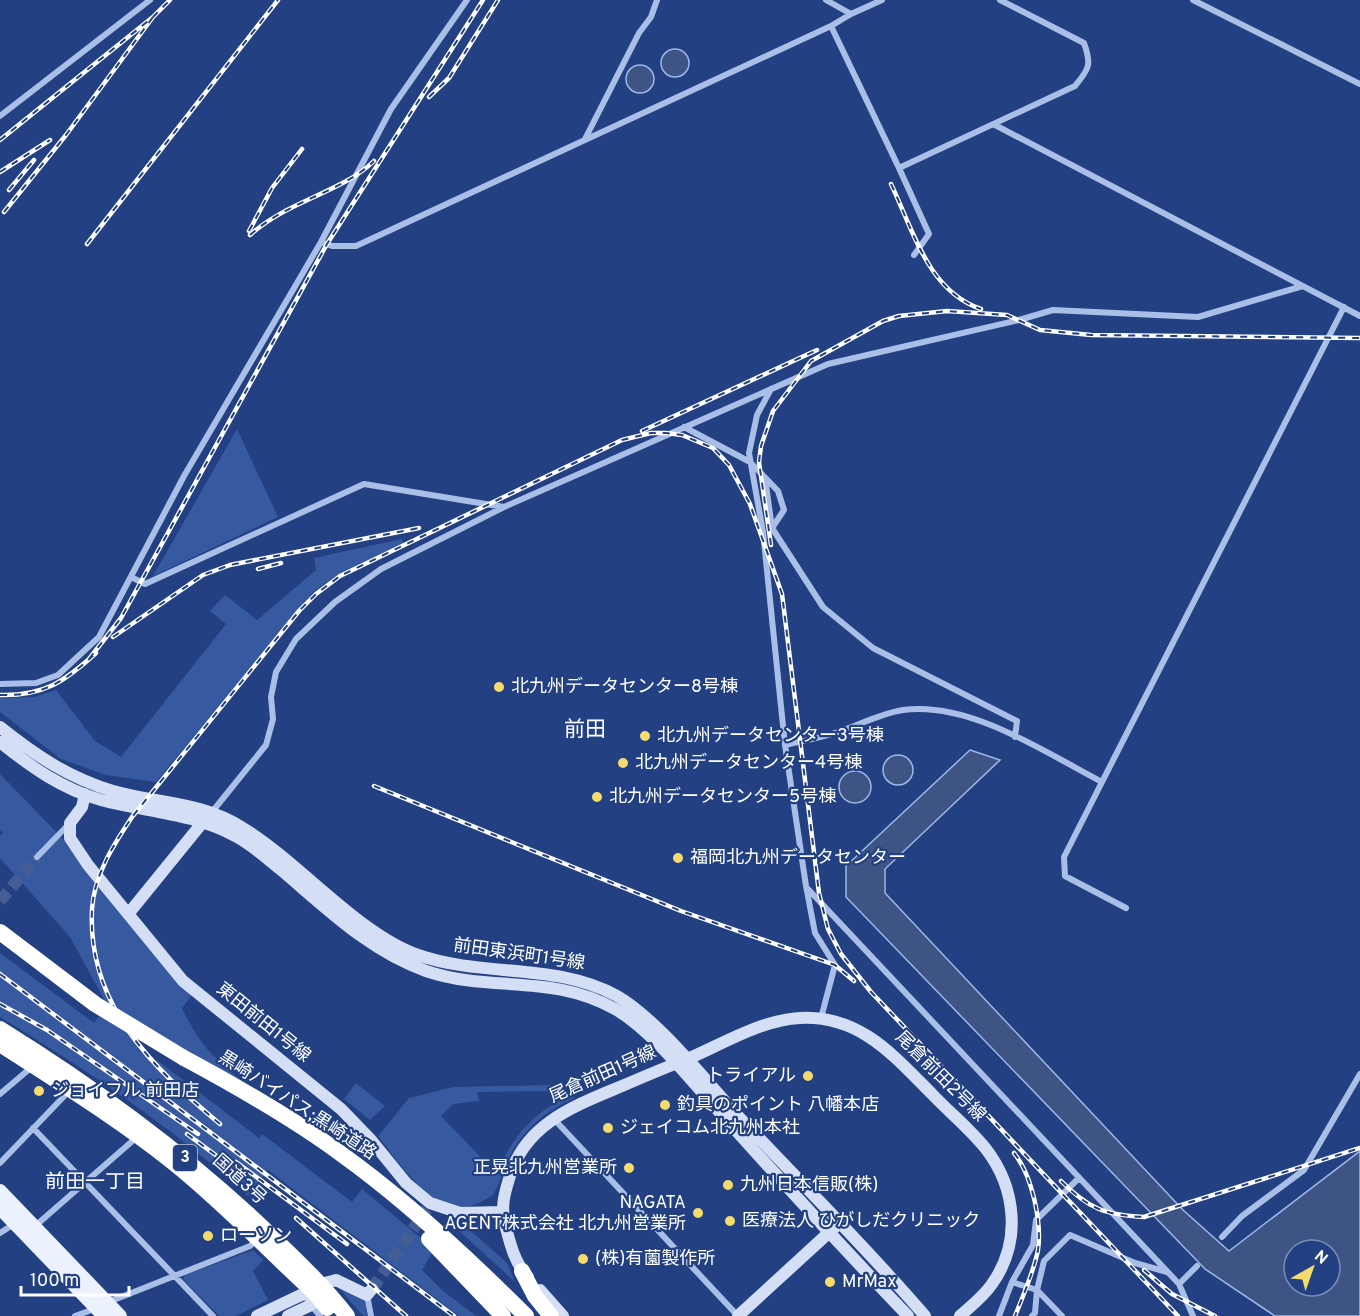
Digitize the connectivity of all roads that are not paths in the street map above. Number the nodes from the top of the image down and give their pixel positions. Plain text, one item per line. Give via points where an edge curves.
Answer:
1 (150, 0) edge
2 (467, 0) edge
3 (657, 0) edge
4 (826, 0) edge
5 (882, 0) edge
6 (1000, 0) edge
7 (1193, 0) edge
8 (851, 14) junction
9 (831, 27) junction
10 (1360, 84) edge
11 (0, 116) edge
12 (995, 125) junction
13 (585, 139) junction
14 (899, 168) junction
15 (321, 242) junction
16 (914, 255) dead end
17 (1303, 286) junction
18 (1344, 307) junction
19 (1360, 316) edge
20 (772, 388) junction
21 (684, 428) junction
22 (750, 462) junction
23 (765, 478) junction
24 (504, 507) junction
25 (772, 528) junction
26 (131, 577) junction
27 (0, 684) edge
28 (0, 727) edge
29 (1016, 736) junction
30 (0, 742) edge
31 (785, 745) junction
32 (1102, 782) junction
33 (84, 794) junction
34 (212, 812) junction
35 (202, 821) junction
36 (70, 823) junction
37 (37, 857) tunnel mouth
38 (806, 886) junction
39 (1126, 908) dead end
40 (129, 913) junction
41 (0, 932) edge
42 (0, 945) edge
43 (821, 1020) junction
44 (0, 1029) edge
45 (0, 1044) edge
46 (680, 1061) junction
47 (181, 1062) junction
48 (33, 1066) junction
49 (1360, 1074) edge
50 (70, 1089) junction
51 (0, 1094) edge
52 (553, 1117) junction
53 (33, 1128) junction
54 (138, 1137) junction
55 (339, 1152) junction
56 (0, 1163) edge
57 (1078, 1179) junction
58 (86, 1183) junction
59 (0, 1191) edge
60 (0, 1208) edge
61 (502, 1212) junction
62 (18, 1218) junction
63 (410, 1221) junction
64 (34, 1227) junction
65 (834, 1228) junction
66 (0, 1233) edge
67 (1222, 1237) dead end
68 (257, 1239) junction
69 (1197, 1266) dead end
70 (522, 1270) junction
71 (1167, 1272) junction
72 (174, 1275) junction
73 (1012, 1282) junction
74 (1179, 1284) junction
75 (1037, 1290) junction
76 (370, 1292) joint
77 (316, 1294) junction
78 (103, 1309) edge
79 (75, 1316) edge
80 (120, 1316) edge
81 (213, 1316) edge
82 (257, 1316) edge
83 (288, 1316) edge
84 (320, 1316) edge
85 (333, 1316) edge
86 (347, 1316) edge
87 (371, 1316) edge
88 (503, 1316) edge
89 (514, 1316) edge
90 (526, 1316) edge
91 (539, 1316) edge
92 (551, 1316) edge
93 (563, 1316) edge
94 (738, 1316) edge
95 (908, 1316) edge
96 (925, 1316) edge
97 (960, 1316) edge
98 (999, 1316) edge
99 (1032, 1316) edge
100 (1062, 1316) edge
101 (1193, 1316) edge

1 - 11 street
2 - 15 street via 391,109
3 - 13 street
4 - 8 street
5 - 8 street
6 - 12 street via 1084,43 1090,59 1087,72 1075,86
7 - 10 street
8 - 9 street
9 - 13 street
9 - 14 street
12 - 14 street
12 - 17 street
13 - 15 street via 356,246
14 - 16 street via 929,234
15 - 26 street via 184,476
17 - 18 street
17 - 20 street via 1197,317 1053,310 828,364
18 - 19 street
18 - 32 street
20 - 21 street
20 - 22 street via 757,415
21 - 22 street
21 - 24 street
22 - 23 street
22 - 31 street via 764,540
23 - 25 street
23 - 25 street via 778,491 784,510
24 - 26 street via 363,484 146,584
24 - 34 street via 381,569 335,602 296,639 276,672 271,697 273,719 266,745
25 - 29 street via 823,607 843,626 873,648 1017,721
26 - 27 street via 99,637 58,675 36,683
28 - 34 street, 前田東浜町1号線 via 58,770 114,791
29 - 31 street via 952,712 926,708 900,710 835,733
29 - 32 street
30 - 33 street, 前田東浜町1号線 via 55,782
31 - 38 street
32 - 39 street via 1064,857 1065,876
33 - 35 street, 前田東浜町1号線
33 - 36 street via 82,807
34 - 35 street
34 - 46 street, 前田東浜町1号線 via 243,828 377,932 414,953 453,966 562,976 593,984 636,1011
35 - 40 street
35 - 46 street, 前田東浜町1号線 via 237,837 362,937 400,960 443,976 588,994 619,1011
36 - 37 street
36 - 40 street, 東田前田1号線 via 70,838
38 - 43 street via 815,933 835,965
38 - 57 street
40 - 61 street, 東田前田1号線 via 183,981 341,1108 429,1206 460,1213
41 - 47 highway, 黒崎バイパス;黒崎道路, bridge via 95,1004
42 - 47 highway, 黒崎バイパス;黒崎道路 via 87,1012
43 - 46 street, 尾倉前田2号線 via 777,1022
43 - 97 street, 尾倉前田2号線 via 843,1022 877,1040 986,1149 1000,1172 1012,1213 1007,1253 991,1286
44 - 77 highway, 国道3号 / 3 via 89,1087 212,1179
45 - 48 highway, 国道3号 / 3
46 - 52 street, 尾倉前田1号線
46 - 65 street, 前田東浜町1号線
47 - 55 highway, 黒崎バイパス;黒崎道路 via 264,1103
47 - 63 highway, 黒崎バイパス;黒崎道路 via 296,1135
48 - 50 highway, 国道3号 / 3
48 - 51 street
49 - 67 street via 1304,1170 1242,1216
50 - 53 street
50 - 54 highway, 国道3号 / 3
52 - 61 street, 尾倉前田1号線 via 532,1136 516,1159
52 - 94 street
53 - 56 street
53 - 58 street
54 - 58 street
54 - 68 highway, 国道3号 / 3 via 174,1163
55 - 90 highway, 黒崎バイパス;黒崎道路 via 407,1206
55 - 91 highway via 436,1220
57 - 71 street
57 - 73 street via 1036,1220 1033,1245
58 - 64 street
58 - 72 street
59 - 62 main road
60 - 62 main road
61 - 70 street, 尾倉前田1号線
62 - 64 main road
62 - 66 street
62 - 78 main road
63 - 88 highway
63 - 89 highway, 黒崎バイパス;黒崎道路
64 - 78 main road
65 - 94 street
65 - 95 street, 前田東浜町1号線
65 - 96 street, 前田東浜町1号線
68 - 72 street via 250,1246
68 - 77 highway, 国道3号 / 3
69 - 74 street
70 - 92 highway
70 - 93 street, 尾倉前田1号線
71 - 74 street
71 - 75 street via 1070,1235 1044,1261
72 - 78 street
72 - 81 street
73 - 75 street
73 - 98 street
74 - 101 street
75 - 99 street
75 - 100 street
76 - 77 street via 336,1280
76 - 87 street
77 - 82 street via 301,1295
77 - 83 street
77 - 84 street
77 - 85 highway, 国道3号 / 3
77 - 86 highway, 国道3号 / 3
78 - 79 street
78 - 80 main road

